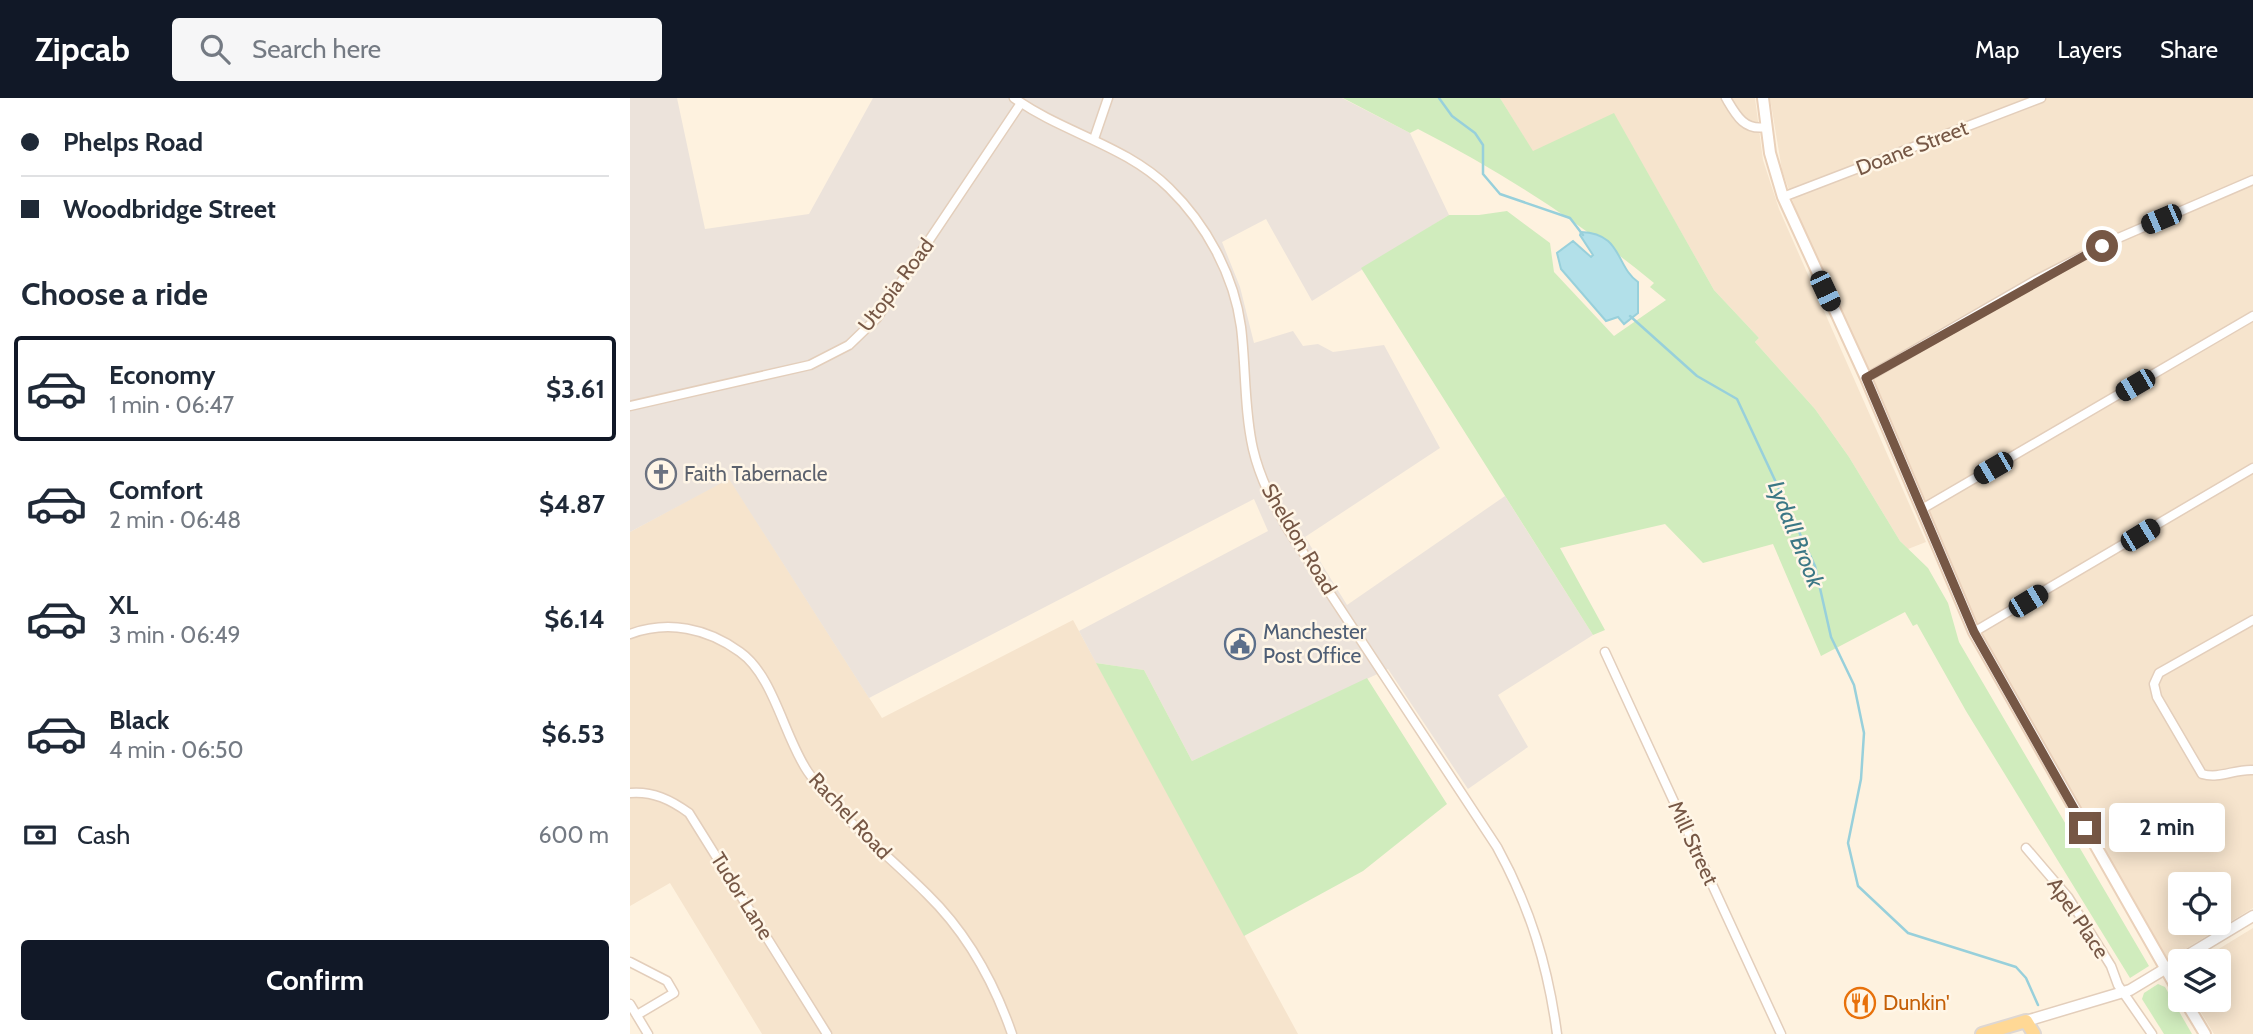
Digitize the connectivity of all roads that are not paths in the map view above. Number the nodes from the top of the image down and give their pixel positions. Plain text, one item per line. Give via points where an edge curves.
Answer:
1 (1108, 98) edge
2 (1726, 98) edge
3 (1763, 98) edge
4 (2041, 98) edge
5 (1018, 101) edge
6 (1766, 127) junction
7 (1094, 139) junction
8 (2253, 180) edge
9 (1783, 197) junction
10 (2253, 316) edge
11 (1866, 378) junction
12 (630, 406) edge
13 (2253, 468) edge
14 (1922, 509) junction
15 (2253, 620) edge
16 (1974, 632) junction
17 (630, 634) edge
18 (1605, 652) dead end
19 (2253, 770) edge
20 (630, 793) edge
21 (2026, 848) dead end
22 (2253, 916) edge
23 (630, 962) edge
24 (2165, 969) junction
25 (2168, 974) edge
26 (2124, 993) junction
27 (630, 1004) edge
28 (2192, 1012) edge
29 (637, 1015) junction
30 (2026, 1021) junction
31 (648, 1034) edge
32 (827, 1034) edge
33 (1012, 1034) edge
34 (1557, 1034) edge
35 (1782, 1034) edge
36 (1982, 1034) edge
37 (2034, 1034) edge
38 (2152, 1034) edge
39 (2205, 1034) edge

1 - 7 street
2 - 6 street via 1748,126
3 - 6 main road
4 - 9 street, Doane Street
5 - 7 street, Sheldon Road
5 - 12 street, Utopia Road via 877,317 849,345 810,365
6 - 9 main road
7 - 34 street, Sheldon Road via 1123,153 1169,188 1202,227 1218,255 1241,325 1248,419 1265,485 1289,531 1510,870 1537,932
8 - 11 street via 2116,239
9 - 11 main road
10 - 14 street
11 - 14 main road
13 - 16 street
14 - 16 main road
15 - 19 street via 2159,673 2154,684 2202,774 2215,778
16 - 24 main road
17 - 33 street, Rachel Road via 653,625 682,626 741,652 758,669 807,770 831,802 928,895 961,934 982,965
18 - 35 street, Mill Street
20 - 32 street, Tudor Lane via 671,800 689,813
21 - 26 street, Apel Place via 2068,897
22 - 24 street
23 - 29 street via 667,981 674,993
24 - 25 main road
24 - 26 street
26 - 30 street
26 - 38 street, Apel Place
27 - 29 street
28 - 39 main road
29 - 31 street
30 - 36 main road
30 - 37 main road

